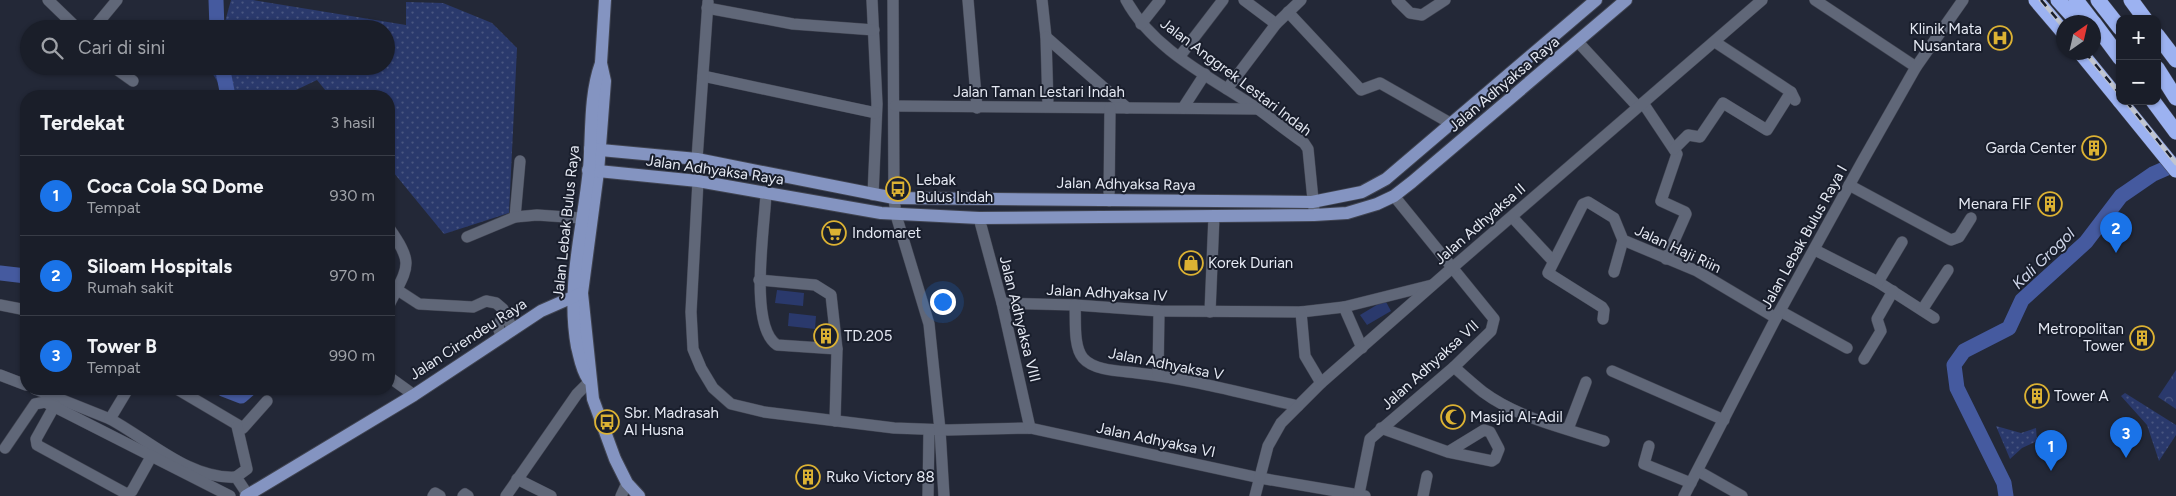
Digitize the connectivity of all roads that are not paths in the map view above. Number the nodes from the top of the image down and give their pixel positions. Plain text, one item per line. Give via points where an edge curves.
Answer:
1 (117, 0) edge
2 (605, 0) edge
3 (872, 0) edge
4 (893, 0) edge
5 (968, 0) edge
6 (1042, 0) edge
7 (1126, 0) edge
8 (1160, 0) edge
9 (1223, 0) edge
10 (1244, 0) edge
11 (1301, 0) edge
12 (1397, 0) edge
13 (1445, 0) edge
14 (1596, 0) edge
15 (1626, 0) edge
16 (1762, 0) edge
17 (1815, 0) edge
18 (1963, 0) edge
19 (2036, 0) edge
20 (2058, 0) edge
21 (2076, 0) edge
22 (2098, 0) edge
23 (2110, 0) edge
24 (2132, 0) edge
25 (54, 2) edge
26 (707, 4) edge
27 (1288, 12) junction
28 (2072, 15) edge
29 (2087, 15) edge
30 (2121, 15) edge
31 (2142, 15) edge
32 (70, 20) edge
33 (100, 20) edge
34 (2116, 23) edge
35 (1140, 24) junction
36 (1276, 24) junction
37 (2056, 24) edge
38 (874, 30) junction
39 (2101, 33) edge
40 (1046, 37) junction
41 (2161, 40) edge
42 (1578, 42) junction
43 (1715, 42) junction
44 (2101, 46) edge
45 (2116, 53) edge
46 (1180, 56) junction
47 (2087, 60) edge
48 (2116, 60) edge
49 (2176, 60) edge
50 (1916, 67) junction
51 (1205, 74) junction
52 (125, 75) edge
53 (2161, 75) edge
54 (703, 76) junction
55 (133, 81) dead end
56 (2161, 81) edge
57 (1497, 83) junction
58 (1227, 89) junction
59 (2116, 96) edge
60 (2176, 99) edge
61 (1511, 100) junction
62 (1640, 105) junction
63 (2123, 105) edge
64 (2156, 105) edge
65 (895, 106) junction
66 (1048, 106) junction
67 (977, 108) junction
68 (1110, 108) junction
69 (1127, 108) junction
70 (1183, 108) junction
71 (1258, 109) junction
72 (876, 113) junction
73 (1450, 123) junction
74 (2176, 132) edge
75 (595, 150) junction
76 (1676, 151) junction
77 (614, 152) junction
78 (697, 159) junction
79 (520, 161) dead end
80 (2176, 170) edge
81 (599, 171) junction
82 (698, 181) junction
83 (1850, 185) junction
84 (766, 193) junction
85 (873, 195) junction
86 (1394, 196) junction
87 (894, 198) junction
88 (1109, 201) junction
89 (1312, 202) junction
90 (896, 215) junction
91 (1314, 215) junction
92 (1214, 216) junction
93 (515, 217) junction
94 (1512, 217) junction
95 (581, 218) junction
96 (979, 218) junction
97 (1971, 218) dead end
98 (467, 236) dead end
99 (395, 238) edge
100 (1623, 240) junction
101 (1902, 242) dead end
102 (1815, 250) junction
103 (1666, 259) junction
104 (1553, 261) junction
105 (1452, 268) junction
106 (1948, 270) dead end
107 (1614, 272) dead end
108 (760, 280) junction
109 (1878, 282) junction
110 (1433, 285) junction
111 (396, 290) joint
112 (1893, 291) junction
113 (577, 295) junction
114 (1002, 304) junction
115 (0, 305) edge
116 (1075, 305) junction
117 (1344, 307) junction
118 (20, 309) edge
119 (1922, 310) junction
120 (1159, 311) junction
121 (1210, 312) junction
122 (1300, 312) junction
123 (504, 314) junction
124 (1778, 315) junction
125 (1934, 318) dead end
126 (1603, 319) dead end
127 (513, 330) junction
128 (502, 338) junction
129 (1362, 348) junction
130 (1847, 348) dead end
131 (837, 349) junction
132 (1864, 359) dead end
133 (1454, 367) junction
134 (1612, 371) dead end
135 (0, 375) edge
136 (1158, 375) junction
137 (395, 381) edge
138 (590, 381) junction
139 (1586, 382) dead end
140 (20, 383) edge
141 (1321, 383) junction
142 (50, 395) edge
143 (123, 395) edge
144 (187, 395) edge
145 (414, 395) junction
146 (267, 401) dead end
147 (55, 405) junction
148 (1298, 406) junction
149 (110, 419) junction
150 (1724, 420) junction
151 (835, 421) junction
152 (238, 426) junction
153 (1030, 428) junction
154 (1381, 428) junction
155 (1568, 429) junction
156 (934, 430) junction
157 (1604, 441) dead end
158 (1649, 446) dead end
159 (5, 448) dead end
160 (1448, 452) dead end
161 (151, 457) junction
162 (1698, 471) junction
163 (1427, 476) dead end
164 (236, 478) junction
165 (1260, 478) junction
166 (518, 479) junction
167 (627, 483) junction
168 (1691, 483) junction
169 (1362, 495) edge
170 (230, 496) edge
171 (247, 496) edge
172 (433, 496) edge
173 (440, 496) edge
174 (463, 496) edge
175 (468, 496) edge
176 (506, 496) edge
177 (551, 496) edge
178 (622, 496) edge
179 (639, 496) edge
180 (928, 496) edge
181 (944, 496) edge
182 (1255, 496) edge
183 (1423, 496) edge
184 (1684, 496) edge
185 (1742, 496) edge

1 - 33 street
2 - 75 main road, Jalan Lebak Bulus Raya via 601,64 605,81
3 - 38 street
4 - 65 street
5 - 67 street
6 - 40 street
7 - 35 street, Jalan Anggrek Lestari Indah
8 - 35 street
9 - 46 street
10 - 36 street
11 - 27 street
12 - 13 street via 1416,15 1427,13
14 - 57 main road, Jalan Adhyaksa Raya
15 - 42 main road, Jalan Adhyaksa Raya
16 - 43 street, Jalan Adhyaksa II
17 - 50 street
18 - 50 street, Jalan Lebak Bulus Raya I
19 - 37 highway
20 - 28 highway
21 - 29 highway
22 - 34 highway
23 - 30 highway
24 - 31 highway
25 - 32 street
26 - 38 street via 793,24
26 - 54 street
27 - 36 street
27 - 73 street via 1361,90 1380,83
35 - 46 street, Jalan Anggrek Lestari Indah
36 - 58 street
38 - 72 street
39 - 45 highway
40 - 66 street
40 - 69 street
41 - 49 highway
42 - 61 main road, Jalan Adhyaksa Raya
42 - 62 street
43 - 62 street, Jalan Adhyaksa II
43 - 76 street via 1793,96 1766,130 1723,104 1700,137 1688,135
44 - 48 highway
46 - 51 street, Jalan Anggrek Lestari Indah
47 - 59 highway
50 - 83 street, Jalan Lebak Bulus Raya I
51 - 58 street, Jalan Anggrek Lestari Indah
51 - 70 street
52 - 55 street
53 - 60 highway
54 - 72 street
54 - 78 street
56 - 60 highway
57 - 61 main road
57 - 73 main road, Jalan Adhyaksa Raya
58 - 71 street, Jalan Anggrek Lestari Indah
61 - 86 main road, Jalan Adhyaksa Raya
62 - 76 street
62 - 94 street, Jalan Adhyaksa II
63 - 80 highway
64 - 74 highway
65 - 67 street, Jalan Taman Lestari Indah
65 - 87 street via 892,116
66 - 67 street, Jalan Taman Lestari Indah
66 - 68 street, Jalan Taman Lestari Indah
68 - 69 street, Jalan Taman Lestari Indah
68 - 88 street
69 - 70 street, Jalan Taman Lestari Indah
70 - 71 street, Jalan Taman Lestari Indah
71 - 89 street, Jalan Anggrek Lestari Indah via 1308,149
72 - 85 street
73 - 89 main road, Jalan Adhyaksa Raya via 1386,179 1362,192
75 - 77 main road, Jalan Adhyaksa Raya
75 - 81 main road, Jalan Lebak Bulus Raya
76 - 103 street via 1661,201 1686,214
77 - 78 main road, Jalan Adhyaksa Raya
77 - 81 main road
78 - 85 main road, Jalan Adhyaksa Raya
79 - 93 street
81 - 82 main road, Jalan Adhyaksa Raya
81 - 95 main road, Jalan Lebak Bulus Raya
81 - 113 main road, Jalan Lebak Bulus Raya
82 - 84 main road, Jalan Adhyaksa Raya
82 - 151 street, Jalan Adhyaksa VI via 691,312 694,349 701,368 713,388 730,404
83 - 97 street via 1951,240 1959,236
83 - 102 street, Jalan Lebak Bulus Raya I
84 - 90 main road, Jalan Adhyaksa Raya
84 - 108 street
85 - 87 main road, Jalan Adhyaksa Raya
86 - 91 main road, Jalan Adhyaksa Raya via 1347,213
86 - 105 street
87 - 88 main road, Jalan Adhyaksa Raya
87 - 90 street
88 - 89 main road, Jalan Adhyaksa Raya
89 - 91 street, Jalan Anggrek Lestari Indah
90 - 96 main road, Jalan Adhyaksa Raya
90 - 156 street via 928,324
91 - 92 main road, Jalan Adhyaksa Raya
92 - 96 main road, Jalan Adhyaksa Raya
92 - 121 street
93 - 95 street
93 - 98 street
94 - 104 street
94 - 105 street, Jalan Adhyaksa II
95 - 113 main road, Jalan Lebak Bulus Raya
96 - 114 street, Jalan Adhyaksa VIII
99 - 111 street via 407,257
100 - 103 street, Jalan Haji Riin
100 - 104 street, Jalan Haji Riin via 1614,218 1588,202 1583,204
100 - 107 street
101 - 109 street
102 - 109 street
102 - 124 street, Jalan Lebak Bulus Raya I
103 - 124 street, Jalan Haji Riin via 1697,271
104 - 126 street via 1548,274 1602,307
105 - 110 street, Jalan Adhyaksa II
105 - 133 street, Jalan Adhyaksa VII via 1494,319 1490,331
106 - 119 street
108 - 131 street via 815,284 826,291 831,296
108 - 131 street via 764,329 773,343 778,346
109 - 112 street
110 - 117 street, Jalan Adhyaksa IV
110 - 129 street, Jalan Adhyaksa II
111 - 123 street via 419,304 473,307 491,301 500,305
112 - 119 street
112 - 132 street via 1877,319 1881,331
113 - 127 main road, Jalan Cirendeu Raya via 541,311
113 - 138 main road, Jalan Lebak Bulus Raya via 591,370
114 - 116 street, Jalan Adhyaksa IV
114 - 153 street, Jalan Adhyaksa VIII
115 - 118 street
116 - 120 street, Jalan Adhyaksa IV
116 - 136 street, Jalan Adhyaksa V via 1078,348 1091,364 1112,370
117 - 122 street, Jalan Adhyaksa IV
117 - 129 street
119 - 125 street
120 - 121 street, Jalan Adhyaksa IV
120 - 136 street
121 - 122 street, Jalan Adhyaksa IV
122 - 141 street via 1306,356
123 - 127 street
123 - 128 street via 498,326
124 - 130 street, Jalan Haji Riin
124 - 150 street, Jalan Lebak Bulus Raya I
127 - 128 main road, Jalan Cirendeu Raya
128 - 145 main road, Jalan Cirendeu Raya
129 - 141 street, Jalan Adhyaksa II
131 - 151 street
133 - 154 street, Jalan Adhyaksa VII
133 - 155 street via 1504,404
134 - 150 street
135 - 140 street
136 - 148 street, Jalan Adhyaksa V
137 - 145 street
138 - 166 street via 577,394
138 - 167 main road, Jalan Lebak Bulus Raya via 603,430
139 - 155 street
141 - 148 street, Jalan Adhyaksa II
142 - 149 street
143 - 149 street
144 - 152 street
145 - 171 main road, Jalan Cirendeu Raya
146 - 152 street via 246,426
147 - 159 street via 35,404
147 - 161 street
147 - 161 street via 36,439 37,445 127,494 132,491
148 - 165 street, Jalan Adhyaksa II via 1274,433
149 - 164 street via 198,471
150 - 162 street, Jalan Lebak Bulus Raya I
151 - 156 street, Jalan Adhyaksa VI
152 - 164 street via 246,469
153 - 156 street, Jalan Adhyaksa VI
153 - 165 street, Jalan Adhyaksa VI
154 - 160 street, Jalan Adhyaksa VII
154 - 169 street, Jalan Adhyaksa VII via 1370,439
155 - 157 street
156 - 180 street
156 - 181 street
158 - 168 street via 1644,464
161 - 170 street
162 - 168 street, Jalan Lebak Bulus Raya I
162 - 185 street
163 - 183 street
164 - 171 street
165 - 169 street, Jalan Adhyaksa VI
165 - 182 street, Jalan Adhyaksa II
166 - 176 street
166 - 177 street
167 - 178 street
167 - 179 main road, Jalan Lebak Bulus Raya
168 - 184 street, Jalan Lebak Bulus Raya I
172 - 173 street via 435,493
174 - 175 street

